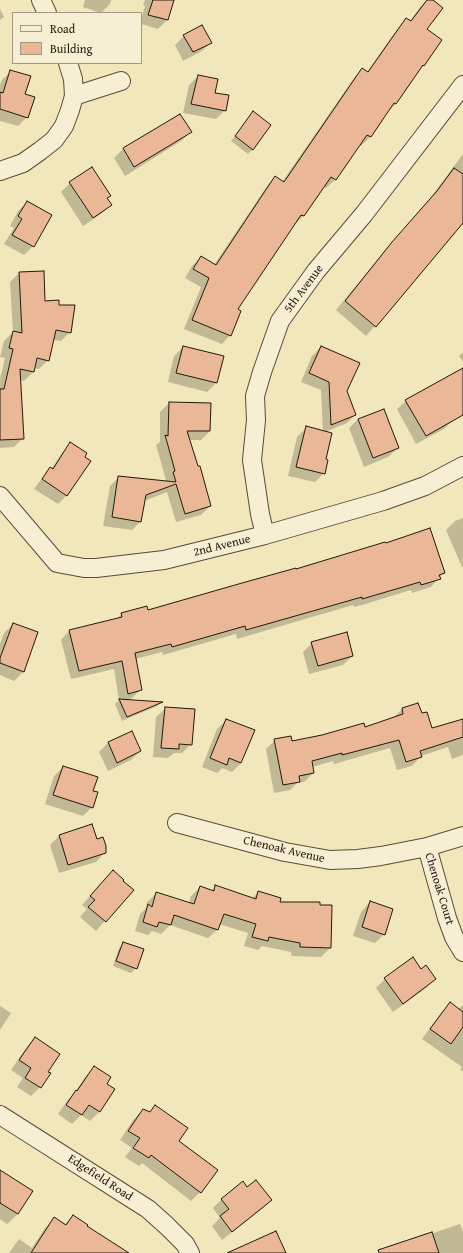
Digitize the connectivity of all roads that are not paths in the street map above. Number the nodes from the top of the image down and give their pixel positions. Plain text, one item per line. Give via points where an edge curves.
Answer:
1 (41, 0) edge
2 (47, 12) edge
3 (68, 64) edge
4 (121, 81) dead end
5 (463, 85) edge
6 (74, 96) junction
7 (0, 172) edge
8 (463, 466) edge
9 (0, 496) edge
10 (265, 535) junction
11 (177, 823) dead end
12 (463, 836) edge
13 (427, 847) junction
14 (463, 952) edge
15 (0, 1115) edge
16 (190, 1253) edge

1 - 2 street
3 - 6 street
4 - 6 street
5 - 10 street, 5th Avenue via 364,214 316,271 280,321 255,396 256,420 252,460
6 - 7 street via 64,126 54,140 23,163
8 - 10 street, 2nd Avenue via 426,486 383,501
9 - 10 street, 2nd Avenue via 57,563 84,568 164,560
11 - 13 street, Chenoak Avenue via 285,852 330,860 382,856
12 - 13 street, Chenoak Avenue
13 - 14 street, Chenoak Court via 447,918
15 - 16 street, Edgefield Road via 148,1209 185,1244

